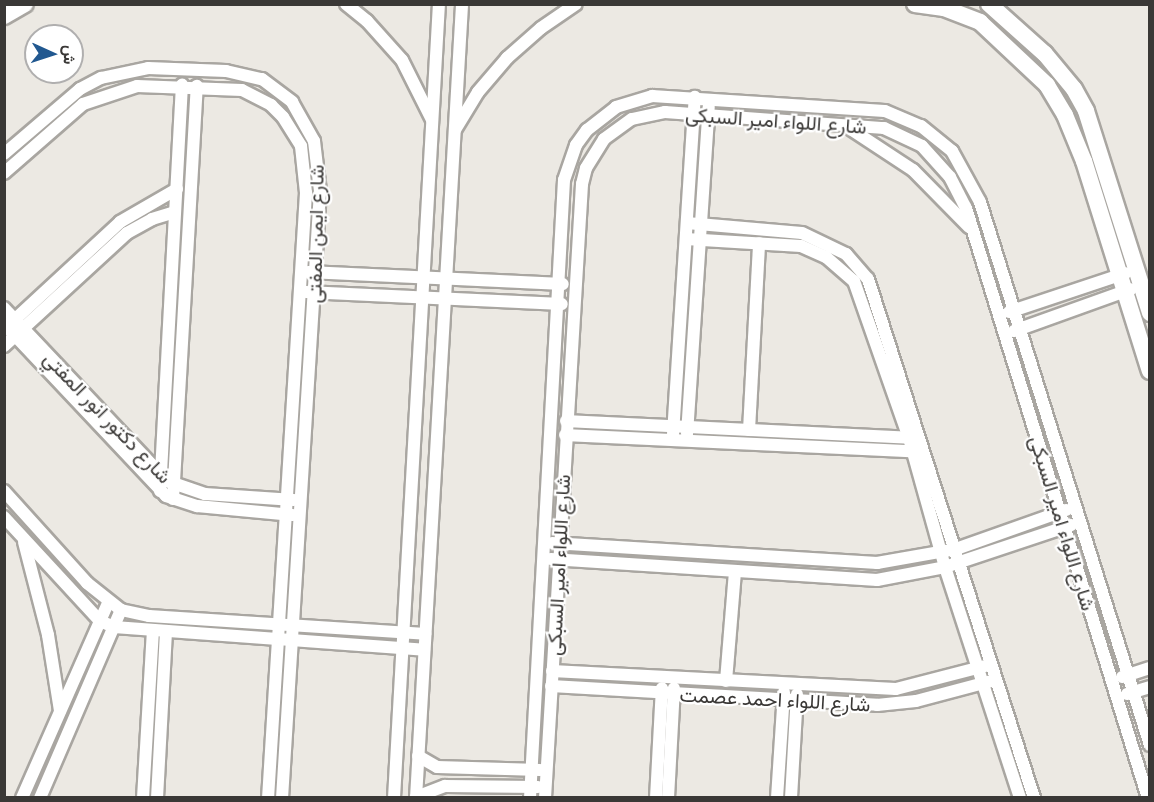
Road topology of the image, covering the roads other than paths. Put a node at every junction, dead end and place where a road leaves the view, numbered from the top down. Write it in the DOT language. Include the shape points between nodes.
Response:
graph roads {
  1 [pos="25,4"];
  2 [pos="346,4"];
  3 [pos="439,4"];
  4 [pos="462,4"];
  5 [pos="576,4"];
  6 [pos="915,4"];
  7 [pos="987,4"];
  8 [pos="946,6"];
  9 [pos="4,16"];
  10 [pos="980,22"];
  11 [pos="182,85"];
  12 [pos="197,86"];
  13 [pos="695,97"];
  14 [pos="709,97"];
  15 [pos="694,114"];
  16 [pos="708,115"];
  17 [pos="432,122"];
  18 [pos="842,124"];
  19 [pos="454,131"];
  20 [pos="4,154"];
  21 [pos="4,173"];
  22 [pos="177,189"];
  23 [pos="175,212"];
  24 [pos="561,213"];
  25 [pos="577,215"];
  26 [pos="687,223"];
  27 [pos="701,224"];
  28 [pos="972,230"];
  29 [pos="686,239"];
  30 [pos="700,240"];
  31 [pos="759,243"];
  32 [pos="1136,270"];
  33 [pos="300,271"];
  34 [pos="315,272"];
  35 [pos="1119,275"];
  36 [pos="423,278"];
  37 [pos="446,279"];
  38 [pos="557,284"];
  39 [pos="573,285"];
  40 [pos="1133,289"];
  41 [pos="299,292"];
  42 [pos="314,292"];
  43 [pos="422,296"];
  44 [pos="445,298"];
  45 [pos="556,304"];
  46 [pos="572,304"];
  47 [pos="4,308"];
  48 [pos="1014,310"];
  49 [pos="1149,314"];
  50 [pos="999,315"];
  51 [pos="12,327"];
  52 [pos="1020,329"];
  53 [pos="1005,334"];
  54 [pos="4,345"];
  55 [pos="1149,371"];
  56 [pos="566,421"];
  57 [pos="164,426"];
  58 [pos="177,426"];
  59 [pos="674,426"];
  60 [pos="687,427"];
  61 [pos="749,430"];
  62 [pos="565,435"];
  63 [pos="915,438"];
  64 [pos="673,440"];
  65 [pos="687,441"];
  66 [pos="919,451"];
  67 [pos="161,476"];
  68 [pos="173,485"];
  69 [pos="4,491"];
  70 [pos="160,491"];
  71 [pos="173,499"];
  72 [pos="286,500"];
  73 [pos="301,500"];
  74 [pos="1075,506"];
  75 [pos="1060,512"];
  76 [pos="285,515"];
  77 [pos="300,516"];
  78 [pos="4,517"];
  79 [pos="1080,522"];
  80 [pos="1065,527"];
  81 [pos="22,538"];
  82 [pos="543,543"];
  83 [pos="559,543"];
  84 [pos="956,549"];
  85 [pos="941,553"];
  86 [pos="542,559"];
  87 [pos="558,560"];
  88 [pos="960,563"];
  89 [pos="945,567"];
  90 [pos="735,572"];
  91 [pos="108,603"];
  92 [pos="121,610"];
  93 [pos="100,621"];
  94 [pos="278,622"];
  95 [pos="293,624"];
  96 [pos="114,627"];
  97 [pos="153,631"];
  98 [pos="166,631"];
  99 [pos="403,632"];
  100 [pos="425,634"];
  101 [pos="278,638"];
  102 [pos="292,639"];
  103 [pos="402,648"];
  104 [pos="424,650"];
  105 [pos="992,664"];
  106 [pos="978,668"];
  107 [pos="1149,668"];
  108 [pos="552,671"];
  109 [pos="1128,675"];
  110 [pos="669,678"];
  111 [pos="996,679"];
  112 [pos="1112,680"];
  113 [pos="726,681"];
  114 [pos="983,683"];
  115 [pos="784,685"];
  116 [pos="551,686"];
  117 [pos="797,686"];
  118 [pos="1149,687"];
  119 [pos="1133,692"];
  120 [pos="668,694"];
  121 [pos="1118,697"];
  122 [pos="783,700"];
  123 [pos="796,700"];
  124 [pos="60,711"];
  125 [pos="1149,745"];
  126 [pos="418,756"];
  127 [pos="531,770"];
  128 [pos="547,770"];
  129 [pos="530,792"];
  130 [pos="546,793"];
  131 [pos="22,798"];
  132 [pos="40,798"];
  133 [pos="143,798"];
  134 [pos="157,798"];
  135 [pos="268,798"];
  136 [pos="282,798"];
  137 [pos="394,798"];
  138 [pos="416,798"];
  139 [pos="656,798"];
  140 [pos="668,798"];
  141 [pos="777,798"];
  142 [pos="791,798"];
  143 [pos="1020,798"];
  144 [pos="1034,798"];
  145 [pos="1149,798"];
  1 -- 9 [label="street"];
  2 -- 17 [label="street" via="402,60"];
  3 -- 17 [label="street"];
  4 -- 19 [label="street"];
  5 -- 19 [label="street" via="507,58 478,92"];
  6 -- 8 [label="street"];
  7 -- 10 [label="street"];
  7 -- 32 [label="street" via="1038,47 1074,89 1086,111"];
  8 -- 10 [label="street"];
  10 -- 35 [label="street" via="1047,85 1065,115"];
  11 -- 12 [label="street, شارع ايمن المفتى"];
  11 -- 21 [label="street, شارع ايمن المفتى" via="137,86 100,96 68,115"];
  11 -- 22 [label="street"];
  12 -- 33 [label="street, شارع ايمن المفتى" via="224,87 256,96 277,111 293,130 305,169"];
  12 -- 58 [label="street"];
  13 -- 14 [label="street, شارع اللواء امير السبكى"];
  13 -- 15 [label="street"];
  13 -- 24 [label="street, شارع اللواء امير السبكى" via="634,100 601,117 576,145 569,162"];
  14 -- 16 [label="street"];
  14 -- 48 [label="street, شارع اللواء امير السبكى" via="866,107 921,126 952,151 973,184"];
  15 -- 16 [label="street, شارع اللواء امير السبكى"];
  15 -- 25 [label="street, شارع اللواء امير السبكى" via="648,114 610,133 586,168"];
  15 -- 26 [label="street"];
  16 -- 18 [label="street, شارع اللواء امير السبكى"];
  16 -- 27 [label="street"];
  17 -- 36 [label="street"];
  18 -- 28 [label="street" via="913,170"];
  18 -- 28 [label="street, شارع اللواء امير السبكى" via="884,128 922,146 950,177"];
  19 -- 37 [label="street"];
  20 -- 34 [label="street, شارع ايمن المفتى" via="80,89 124,71 226,71 262,79 292,102 314,141 320,190"];
  22 -- 23 [label="street"];
  22 -- 51 [label="street" via="120,222"];
  23 -- 51 [label="street" via="128,233"];
  23 -- 57 [label="street"];
  24 -- 25 [label="street"];
  24 -- 38 [label="street, شارع اللواء امير السبكى"];
  25 -- 39 [label="street, شارع اللواء امير السبكى"];
  26 -- 27 [label="street"];
  26 -- 29 [label="street"];
  27 -- 30 [label="street"];
  27 -- 63 [label="street" via="802,233 832,245 858,266 876,294"];
  28 -- 50 [label="street, شارع اللواء امير السبكى"];
  29 -- 30 [label="street"];
  29 -- 59 [label="street"];
  30 -- 31 [label="street"];
  30 -- 60 [label="street"];
  31 -- 61 [label="street"];
  31 -- 63 [label="street" via="814,251 842,267 854,281"];
  32 -- 35 [label="street"];
  32 -- 40 [label="street"];
  33 -- 34 [label="street"];
  33 -- 41 [label="street, شارع ايمن المفتى"];
  34 -- 36 [label="street"];
  34 -- 42 [label="street, شارع ايمن المفتى"];
  35 -- 40 [label="street"];
  35 -- 48 [label="street"];
  36 -- 37 [label="street"];
  36 -- 43 [label="street"];
  37 -- 38 [label="street"];
  37 -- 44 [label="street"];
  38 -- 39 [label="street"];
  38 -- 45 [label="street, شارع اللواء امير السبكى"];
  39 -- 46 [label="street, شارع اللواء امير السبكى"];
  40 -- 49 [label="street"];
  40 -- 52 [label="street"];
  40 -- 55 [label="street"];
  41 -- 42 [label="street"];
  41 -- 72 [label="street, شارع ايمن المفتى"];
  42 -- 43 [label="street"];
  42 -- 73 [label="street, شارع ايمن المفتى"];
  43 -- 44 [label="street"];
  43 -- 99 [label="street"];
  44 -- 45 [label="street"];
  44 -- 100 [label="street"];
  45 -- 46 [label="street"];
  45 -- 82 [label="street, شارع اللواء امير السبكى"];
  46 -- 56 [label="street, شارع اللواء امير السبكى"];
  47 -- 51 [label="street, شارع دكتور انور المفتي"];
  48 -- 50 [label="street"];
  48 -- 52 [label="street, شارع اللواء امير السبكى"];
  50 -- 53 [label="street, شارع اللواء امير السبكى"];
  51 -- 54 [label="street"];
  51 -- 67 [label="street, شارع دكتور انور المفتي"];
  51 -- 70 [label="street, شارع دكتور انور المفتي"];
  52 -- 53 [label="street"];
  52 -- 74 [label="street, شارع اللواء امير السبكى"];
  53 -- 75 [label="street, شارع اللواء امير السبكى"];
  56 -- 59 [label="street"];
  56 -- 62 [label="street, شارع اللواء امير السبكى"];
  57 -- 58 [label="street"];
  57 -- 67 [label="street"];
  58 -- 68 [label="street"];
  59 -- 60 [label="street"];
  59 -- 64 [label="street"];
  60 -- 61 [label="street"];
  60 -- 65 [label="street"];
  61 -- 63 [label="street"];
  62 -- 64 [label="street"];
  62 -- 83 [label="street, شارع اللواء امير السبكى"];
  63 -- 66 [label="street"];
  64 -- 65 [label="street"];
  65 -- 66 [label="street"];
  66 -- 84 [label="street"];
  66 -- 85 [label="street"];
  67 -- 68 [label="street, شارع دكتور انور المفتي"];
  67 -- 70 [label="street"];
  68 -- 71 [label="street"];
  68 -- 72 [label="street, شارع دكتور انور المفتي" via="205,494"];
  69 -- 91 [label="street"];
  70 -- 71 [label="street, شارع دكتور انور المفتي"];
  71 -- 76 [label="street, شارع دكتور انور المفتي" via="197,506"];
  72 -- 73 [label="street, شارع دكتور انور المفتي"];
  72 -- 76 [label="street, شارع ايمن المفتى"];
  73 -- 77 [label="street, شارع ايمن المفتى"];
  74 -- 75 [label="street"];
  74 -- 79 [label="street, شارع اللواء امير السبكى"];
  75 -- 80 [label="street, شارع اللواء امير السبكى"];
  75 -- 84 [label="street"];
  76 -- 77 [label="street, شارع دكتور انور المفتي"];
  76 -- 94 [label="street, شارع ايمن المفتى"];
  77 -- 95 [label="street, شارع ايمن المفتى"];
  78 -- 81 [label="street"];
  79 -- 80 [label="street"];
  79 -- 109 [label="street, شارع اللواء امير السبكى"];
  80 -- 88 [label="street"];
  80 -- 112 [label="street, شارع اللواء امير السبكى"];
  81 -- 93 [label="street"];
  81 -- 124 [label="street" via="48,634"];
  82 -- 83 [label="street"];
  82 -- 86 [label="street, شارع اللواء امير السبكى"];
  83 -- 85 [label="street" via="844,562 898,561"];
  83 -- 87 [label="street, شارع اللواء امير السبكى"];
  84 -- 85 [label="street"];
  84 -- 88 [label="street"];
  85 -- 89 [label="street"];
  86 -- 87 [label="street"];
  86 -- 127 [label="street, شارع اللواء امير السبكى"];
  87 -- 90 [label="street"];
  87 -- 108 [label="street, شارع اللواء امير السبكى"];
  88 -- 89 [label="street"];
  88 -- 105 [label="street"];
  89 -- 90 [label="street" via="877,580"];
  89 -- 106 [label="street"];
  90 -- 113 [label="street"];
  91 -- 92 [label="street"];
  91 -- 93 [label="street"];
  92 -- 94 [label="street" via="149,616"];
  92 -- 96 [label="street"];
  93 -- 96 [label="street"];
  93 -- 124 [label="street"];
  94 -- 95 [label="street"];
  94 -- 101 [label="street, شارع ايمن المفتى"];
  95 -- 99 [label="street"];
  95 -- 102 [label="street, شارع ايمن المفتى"];
  96 -- 97 [label="street"];
  96 -- 132 [label="street"];
  97 -- 98 [label="street"];
  97 -- 133 [label="street"];
  98 -- 101 [label="street"];
  98 -- 134 [label="street"];
  99 -- 100 [label="street"];
  99 -- 103 [label="street"];
  100 -- 104 [label="street"];
  101 -- 102 [label="street"];
  101 -- 135 [label="street, شارع ايمن المفتى"];
  102 -- 103 [label="street"];
  102 -- 136 [label="street, شارع ايمن المفتى"];
  103 -- 104 [label="street"];
  103 -- 137 [label="street"];
  104 -- 126 [label="street"];
  105 -- 106 [label="street, شارع اللواء احمد عصمت"];
  105 -- 111 [label="street"];
  106 -- 114 [label="street"];
  106 -- 117 [label="street, شارع اللواء احمد عصمت" via="896,689"];
  107 -- 109 [label="street"];
  108 -- 110 [label="street, شارع اللواء احمد عصمت"];
  108 -- 116 [label="street, شارع اللواء امير السبكى"];
  109 -- 112 [label="street"];
  109 -- 119 [label="street, شارع اللواء امير السبكى"];
  110 -- 113 [label="street, شارع اللواء احمد عصمت"];
  110 -- 120 [label="street"];
  111 -- 114 [label="street, شارع اللواء احمد عصمت"];
  111 -- 144 [label="street"];
  112 -- 121 [label="street, شارع اللواء امير السبكى"];
  113 -- 115 [label="street, شارع اللواء احمد عصمت"];
  114 -- 123 [label="street, شارع اللواء احمد عصمت" via="897,704"];
  114 -- 143 [label="street"];
  115 -- 117 [label="street, شارع اللواء احمد عصمت"];
  115 -- 122 [label="street"];
  116 -- 120 [label="street, شارع اللواء احمد عصمت"];
  116 -- 128 [label="street, شارع اللواء امير السبكى"];
  117 -- 123 [label="street"];
  118 -- 119 [label="street"];
  119 -- 121 [label="street"];
  119 -- 125 [label="street, شارع اللواء امير السبكى"];
  120 -- 122 [label="street, شارع اللواء احمد عصمت"];
  120 -- 139 [label="street"];
  120 -- 140 [label="street"];
  121 -- 145 [label="street, شارع اللواء امير السبكى"];
  122 -- 123 [label="street, شارع اللواء احمد عصمت"];
  122 -- 141 [label="street"];
  123 -- 142 [label="street"];
  124 -- 131 [label="street"];
  126 -- 127 [label="street" via="437,767"];
  126 -- 138 [label="street"];
  127 -- 128 [label="street"];
  127 -- 129 [label="street, شارع اللواء امير السبكى"];
  128 -- 130 [label="street, شارع اللواء امير السبكى"];
  129 -- 130 [label="street"];
  129 -- 138 [label="street" via="445,786"];
}
